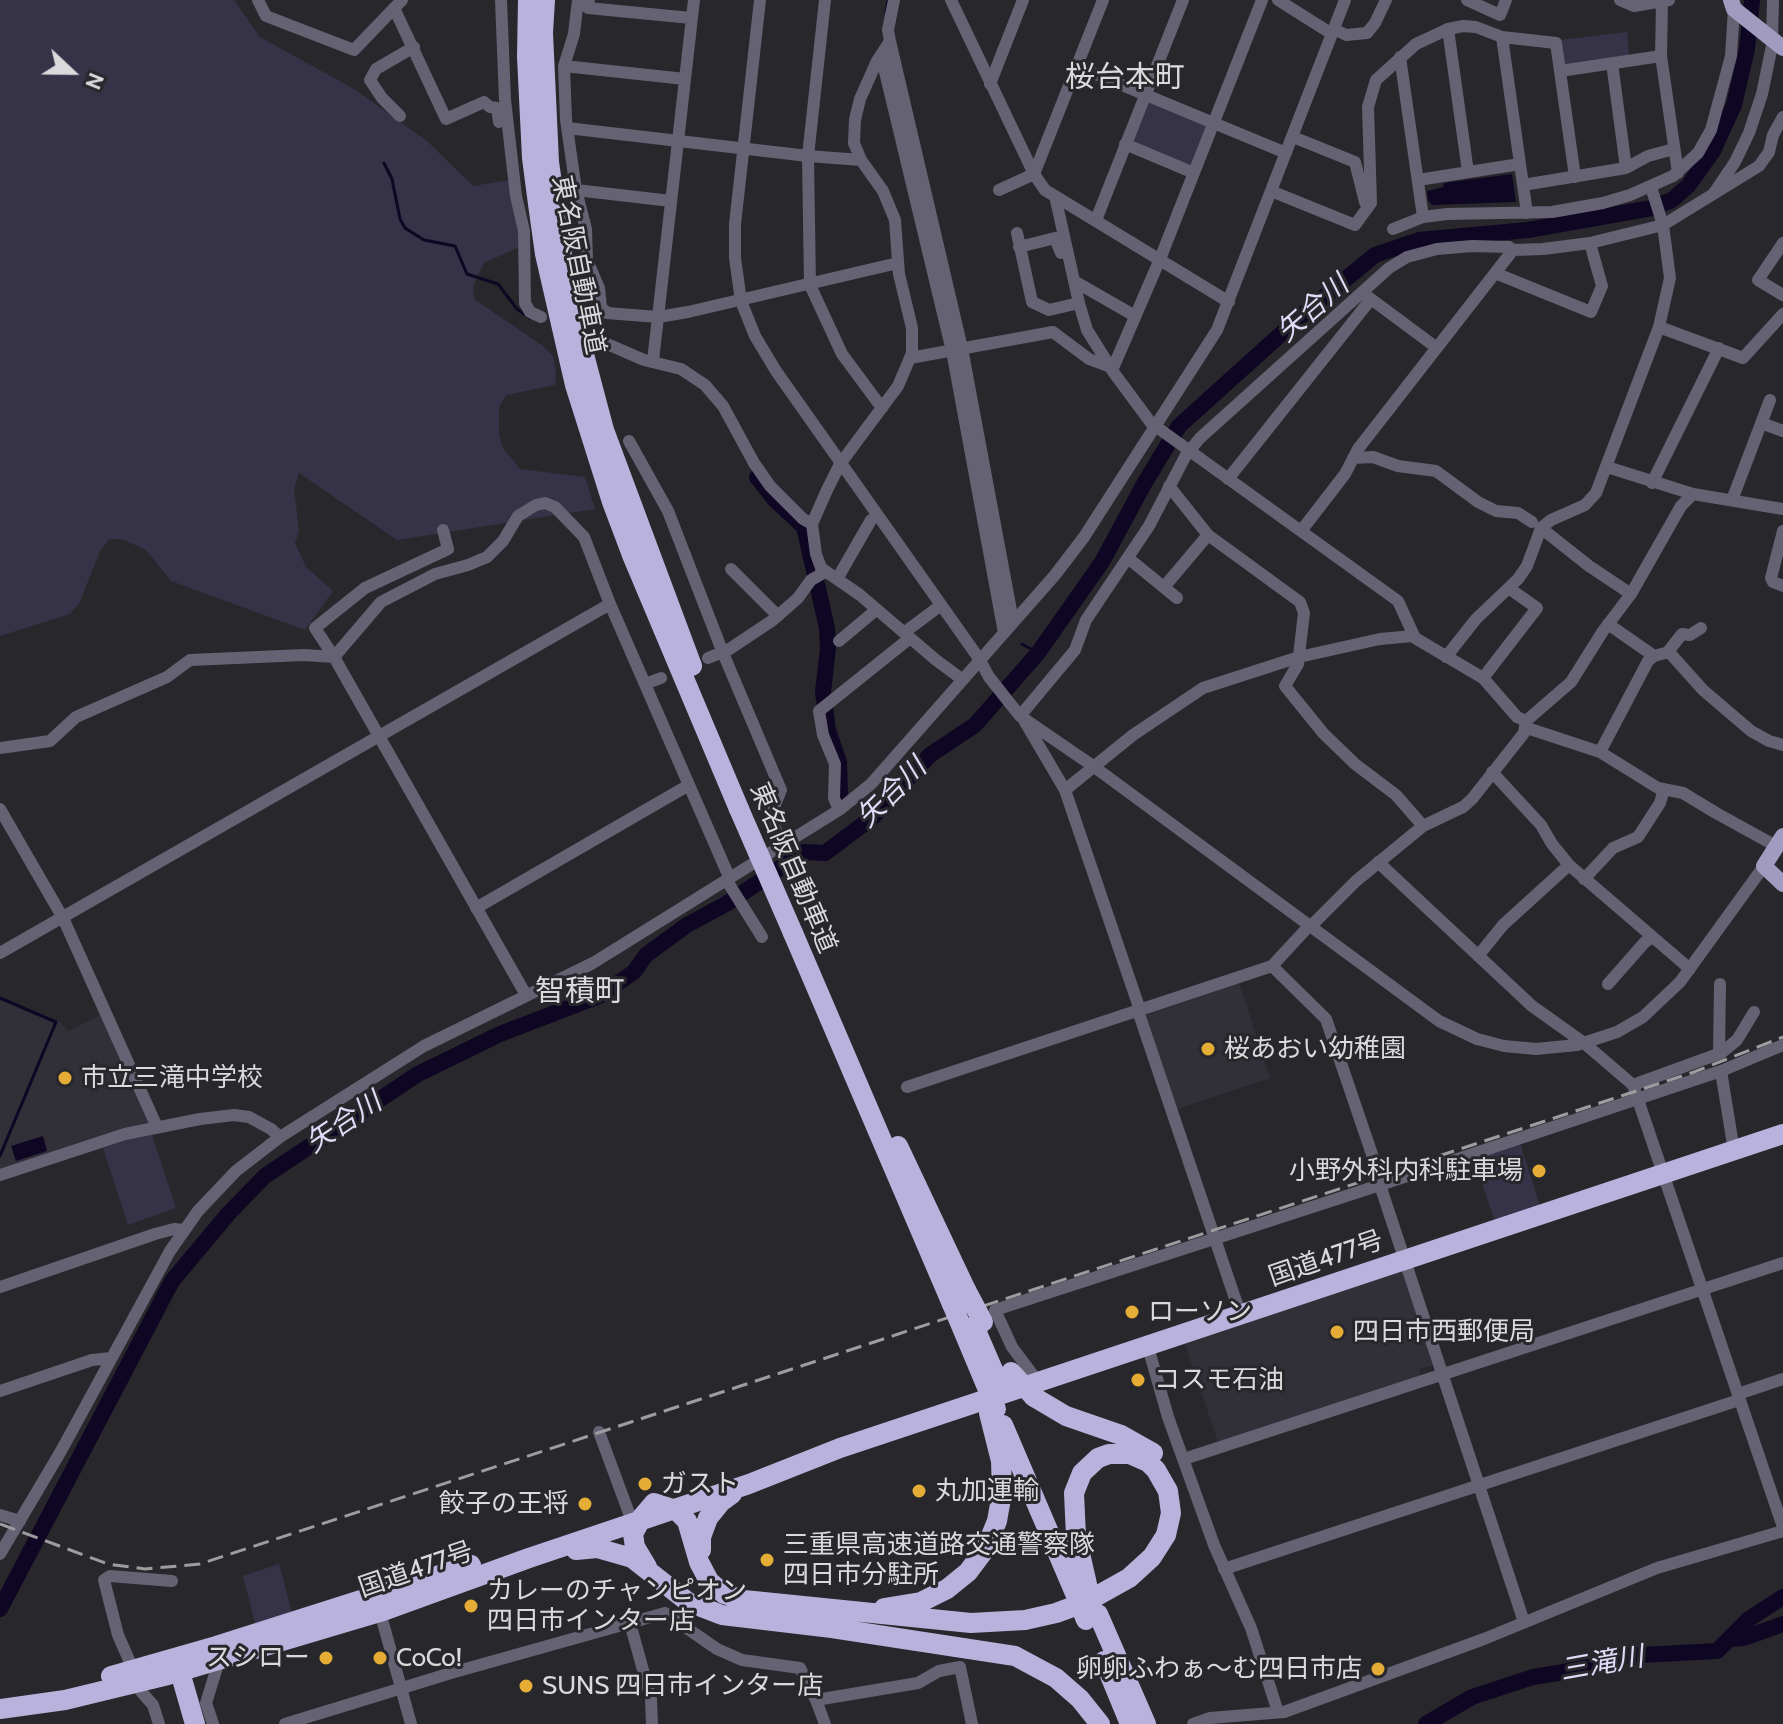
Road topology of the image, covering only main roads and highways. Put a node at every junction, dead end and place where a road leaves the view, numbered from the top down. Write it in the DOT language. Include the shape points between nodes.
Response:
graph roads {
  1 [pos="528,0"];
  2 [pos="545,0"];
  3 [pos="1732,5"];
  4 [pos="1774,42"];
  5 [pos="745,806"];
  6 [pos="1780,841"];
  7 [pos="1783,884"];
  8 [pos="798,930"];
  9 [pos="1783,1134"];
  10 [pos="959,1295"];
  11 [pos="973,1326"];
  12 [pos="1004,1376"];
  13 [pos="1036,1390"];
  14 [pos="998,1409"];
  15 [pos="840,1448"];
  16 [pos="749,1484"];
  17 [pos="654,1503"];
  18 [pos="676,1510"];
  19 [pos="633,1519"];
  20 [pos="529,1558"];
  21 [pos="647,1567"];
  22 [pos="709,1581"];
  23 [pos="1083,1596"];
  24 [pos="1092,1617"];
  25 [pos="834,1618"];
  26 [pos="173,1669"];
  27 [pos="0,1707"];
  28 [pos="180,1724"];
  29 [pos="195,1724"];
  30 [pos="1100,1724"];
  31 [pos="1130,1724"];
  32 [pos="1146,1724"];
  1 -- 5 [label="highway, 東名阪自動車道" via="536,189 575,385 632,555"];
  2 -- 5 [label="highway, 東名阪自動車道" via="549,162 564,270 589,378"];
  3 -- 4 [label="main road"];
  5 -- 8 [label="highway, 東名阪自動車道, bridge"];
  6 -- 7 [label="main road" via="1764,866"];
  8 -- 10 [label="highway, 東名阪自動車道"];
  8 -- 10 [label="highway, 東名阪自動車道"];
  9 -- 13 [label="highway, 国道477号" via="1148,1347"];
  10 -- 11 [label="highway, 東名阪自動車道, bridge"];
  11 -- 12 [label="highway, 東名阪自動車道"];
  11 -- 14 [label="highway, 東名阪自動車道, bridge"];
  12 -- 13 [label="highway, bridge"];
  12 -- 14 [label="highway, 東名阪自動車道"];
  13 -- 15 [label="highway, 国道477号"];
  13 -- 25 [label="highway" via="1066,1416 1135,1442 1167,1467 1182,1514 1176,1539 1161,1562 1114,1599 1035,1629 995,1634"];
  14 -- 23 [label="highway, 東名阪自動車道"];
  14 -- 25 [label="highway" via="1002,1493 993,1535 978,1561 947,1589 921,1602"];
  15 -- 16 [label="highway, 国道477号"];
  15 -- 17 [label="highway, 国道477号"];
  16 -- 18 [label="highway, 国道477号"];
  16 -- 22 [label="highway" via="721,1502 704,1527 700,1549"];
  17 -- 18 [label="highway"];
  17 -- 19 [label="highway"];
  18 -- 19 [label="highway, 国道477号"];
  18 -- 22 [label="highway" via="692,1530"];
  19 -- 20 [label="highway, 国道477号"];
  19 -- 21 [label="highway" via="634,1540"];
  19 -- 26 [label="highway, 国道477号" via="373,1598"];
  20 -- 21 [label="highway" via="597,1548"];
  20 -- 26 [label="highway, 国道477号" via="380,1612 219,1661"];
  21 -- 25 [label="highway" via="705,1610 741,1619"];
  22 -- 25 [label="highway" via="724,1594 744,1600"];
  23 -- 24 [label="highway, 東名阪自動車道, bridge"];
  23 -- 25 [label="highway" via="1074,1493 1082,1473 1098,1458 1130,1454 1148,1462 1163,1480 1171,1502 1170,1524 1142,1568 1103,1594 1025,1620"];
  24 -- 31 [label="highway, 東名阪自動車道"];
  24 -- 32 [label="highway, 東名阪自動車道"];
  25 -- 30 [label="highway" via="1015,1656 1056,1678"];
  26 -- 27 [label="highway, 国道477号"];
  26 -- 28 [label="highway"];
  26 -- 29 [label="highway"];
}
